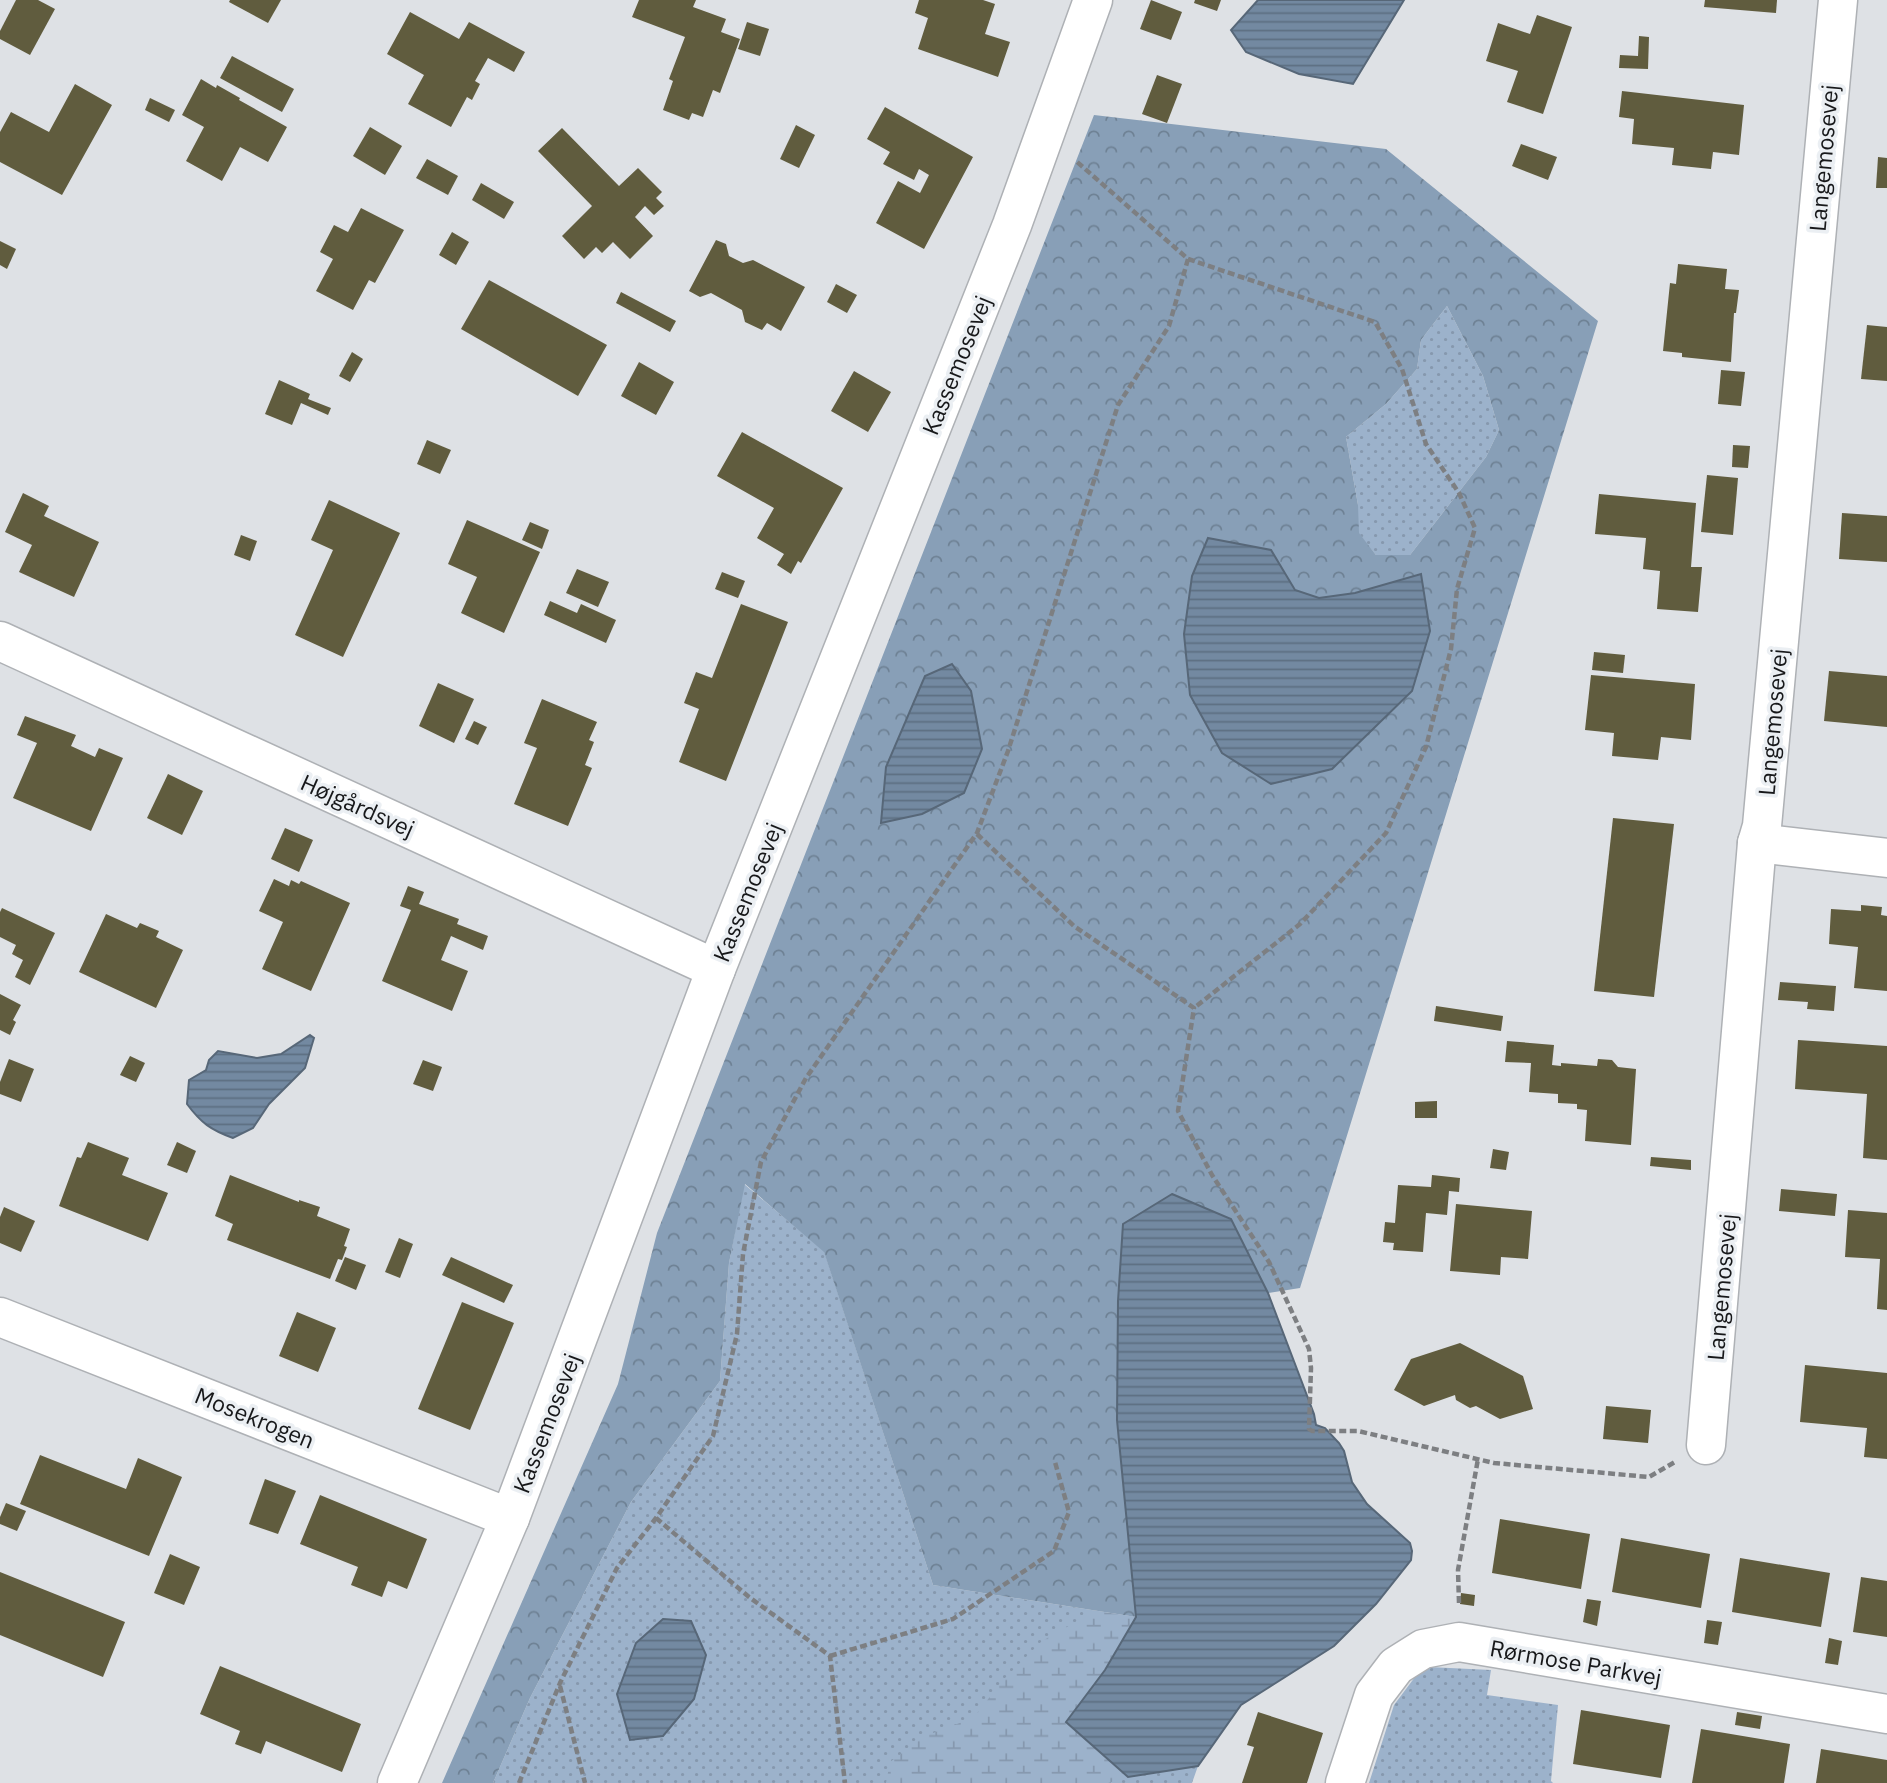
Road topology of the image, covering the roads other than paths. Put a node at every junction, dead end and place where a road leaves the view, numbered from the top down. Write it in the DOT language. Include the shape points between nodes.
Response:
graph roads {
  1 [pos="1093,0"];
  2 [pos="1838,0"];
  3 [pos="0,641"];
  4 [pos="1757,843"];
  5 [pos="1887,858"];
  6 [pos="716,968"];
  7 [pos="0,1317"];
  8 [pos="1706,1444"];
  9 [pos="510,1518"];
  10 [pos="1887,1714"];
  11 [pos="397,1783"];
  12 [pos="1345,1783"];
  1 -- 6 [label="street, Kassemosevej" via="1012,225"];
  2 -- 4 [label="street, Langemosevej"];
  3 -- 6 [label="street, Højgårdsvej"];
  4 -- 5 [label="street"];
  4 -- 8 [label="street, Langemosevej"];
  6 -- 9 [label="street, Kassemosevej"];
  7 -- 9 [label="street, Mosekrogen"];
  9 -- 11 [label="street, Kassemosevej"];
  10 -- 12 [label="street, Rørmose Parkvej" via="1459,1642 1423,1650 1396,1666 1374,1695"];
}
